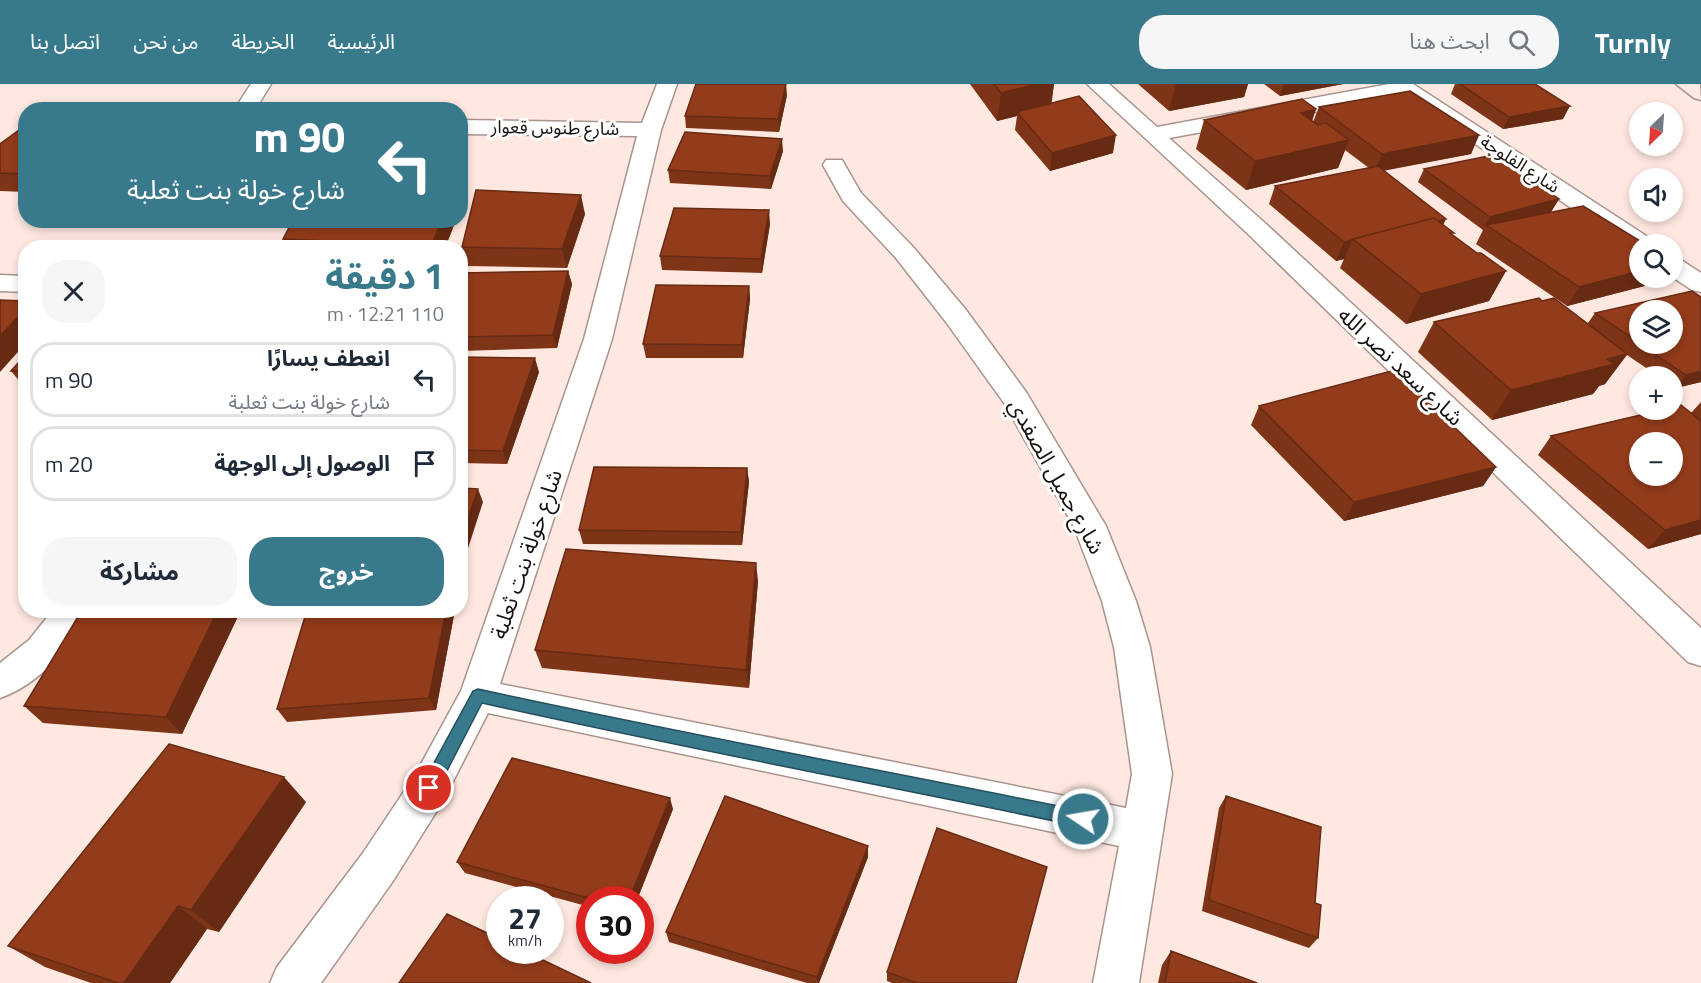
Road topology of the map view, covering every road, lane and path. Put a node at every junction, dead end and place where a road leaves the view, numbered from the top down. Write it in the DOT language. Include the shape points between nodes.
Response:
graph roads {
  1 [pos="261,84"];
  2 [pos="667,84"];
  3 [pos="1097,84"];
  4 [pos="1686,84"];
  5 [pos="1403,86"];
  6 [pos="1701,94"];
  7 [pos="249,102"];
  8 [pos="468,127"];
  9 [pos="650,130"];
  10 [pos="1153,134"];
  11 [pos="834,165"];
  12 [pos="1629,235"];
  13 [pos="1683,272"];
  14 [pos="0,283"];
  15 [pos="18,284"];
  16 [pos="1701,284"];
  17 [pos="68,618"];
  18 [pos="1701,651"];
  19 [pos="0,681"];
  20 [pos="478,695"];
  21 [pos="1142,831"];
  22 [pos="293,983"];
  23 [pos="1116,983"];
  1 -- 7 [label="street"];
  2 -- 9 [label="street, شارع خولة بنت ثعلبة"];
  3 -- 10 [label="street, شارع سعد نصر الله"];
  4 -- 6 [label="main road"];
  5 -- 10 [label="street"];
  5 -- 12 [label="street, شارع الفلوجة"];
  8 -- 9 [label="street, شارع طنوس قعوار"];
  9 -- 20 [label="street, شارع خولة بنت ثعلبة" via="598,339"];
  10 -- 18 [label="street, شارع سعد نصر الله"];
  11 -- 21 [label="street, شارع جميل الصفدي" via="852,196 956,316 1016,399 1090,526 1119,601 1141,697 1152,774"];
  13 -- 16 [label="street"];
  14 -- 15 [label="street"];
  17 -- 19 [label="street" via="50,645"];
  20 -- 21 [label="street" via="633,730 820,764"];
  20 -- 22 [label="street, شارع خولة بنت ثعلبة" via="429,788 378,867"];
  21 -- 23 [label="street, شارع جميل الصفدي"];
}
